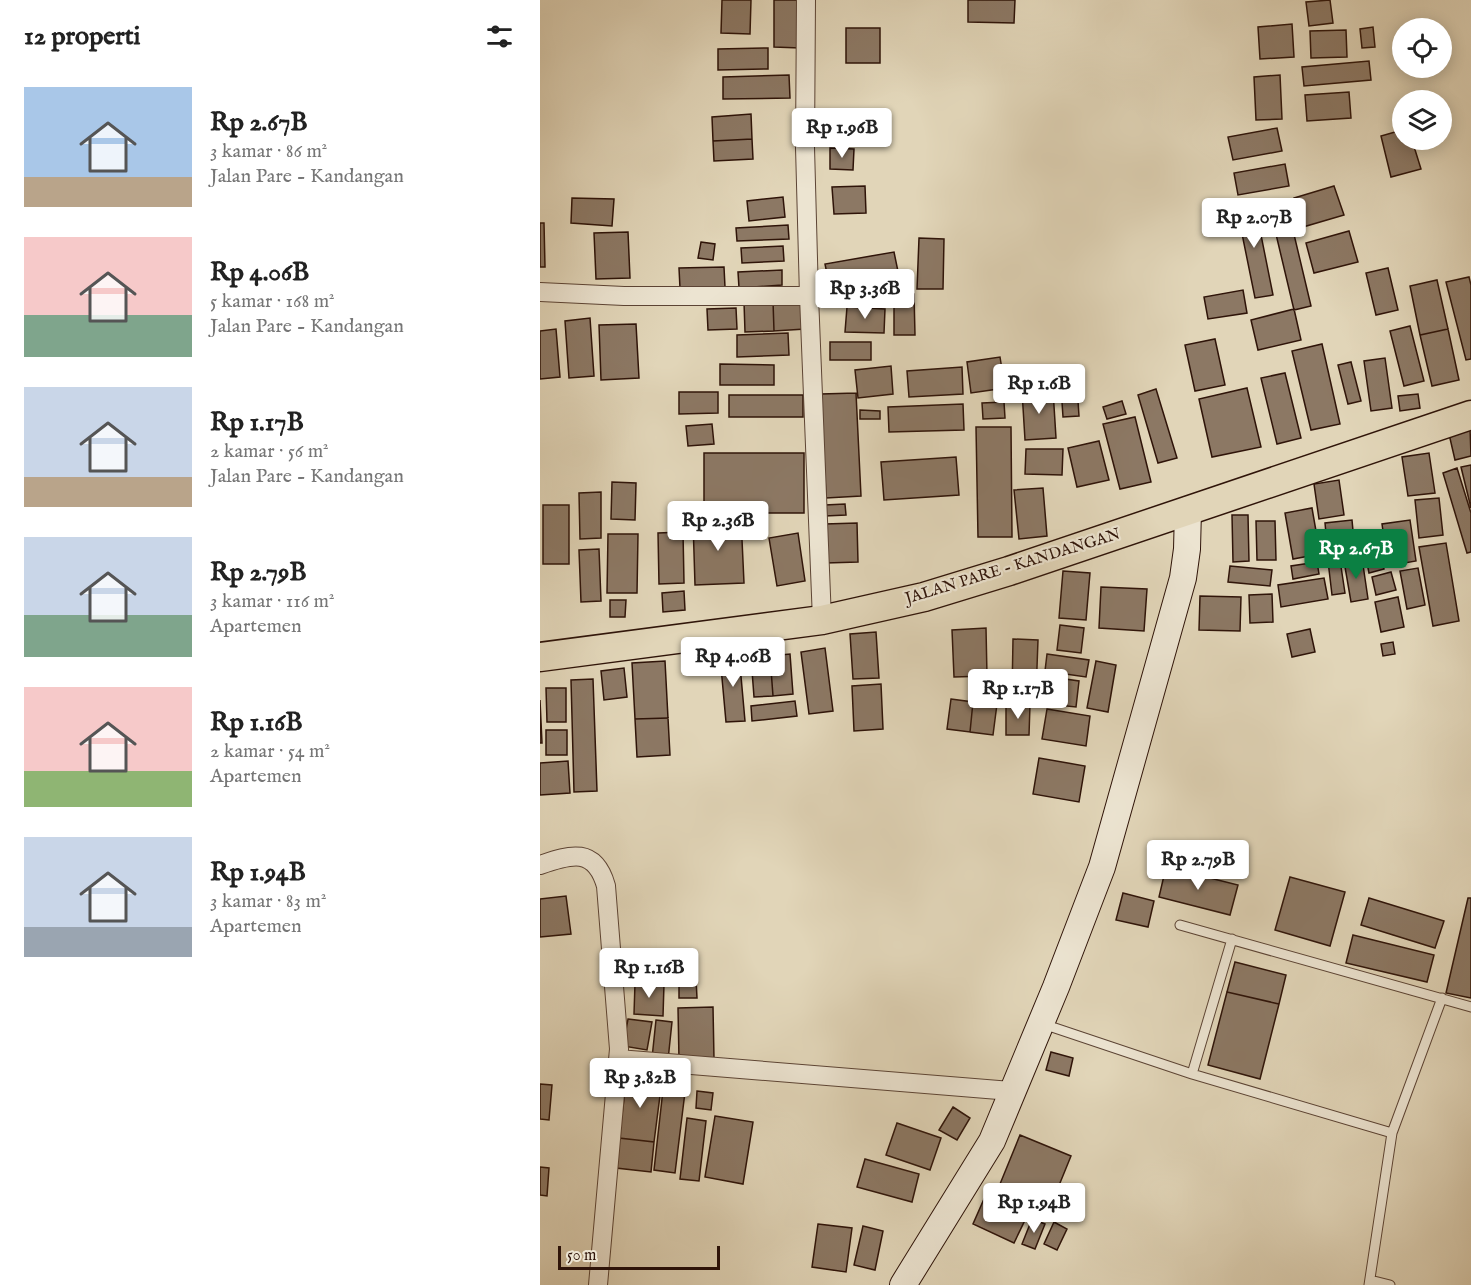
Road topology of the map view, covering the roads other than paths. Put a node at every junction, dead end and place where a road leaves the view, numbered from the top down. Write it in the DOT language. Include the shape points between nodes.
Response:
graph roads {
  1 [pos="806,0"];
  2 [pos="540,292"];
  3 [pos="809,296"];
  4 [pos="1471,415"];
  5 [pos="1188,510"];
  6 [pos="822,620"];
  7 [pos="540,657"];
  8 [pos="540,865"];
  9 [pos="1180,925"];
  10 [pos="1232,939"];
  11 [pos="1442,998"];
  12 [pos="1471,1008"];
  13 [pos="1040,1023"];
  14 [pos="618,1059"];
  15 [pos="1192,1074"];
  16 [pos="1011,1091"];
  17 [pos="1392,1133"];
  18 [pos="1370,1283"];
  19 [pos="598,1285"];
  20 [pos="903,1285"];
  21 [pos="1390,1285"];
  1 -- 3 [label="street"];
  2 -- 3 [label="street"];
  3 -- 6 [label="street"];
  4 -- 5 [label="main road, JALAN PARE - KANDANGAN"];
  5 -- 6 [label="main road, JALAN PARE - KANDANGAN" via="988,578"];
  5 -- 13 [label="street" via="1183,578 1102,867"];
  6 -- 7 [label="main road, JALAN PARE - KANDANGAN"];
  8 -- 14 [label="street" via="572,856 594,862 602,874 610,930"];
  9 -- 10 [label="lane"];
  10 -- 11 [label="lane"];
  10 -- 15 [label="lane"];
  11 -- 12 [label="lane"];
  11 -- 17 [label="lane"];
  13 -- 15 [label="lane"];
  13 -- 16 [label="street"];
  14 -- 16 [label="street"];
  14 -- 19 [label="street"];
  15 -- 17 [label="lane"];
  16 -- 20 [label="street" via="992,1141"];
  17 -- 18 [label="lane"];
  18 -- 21 [label="lane"];
}
